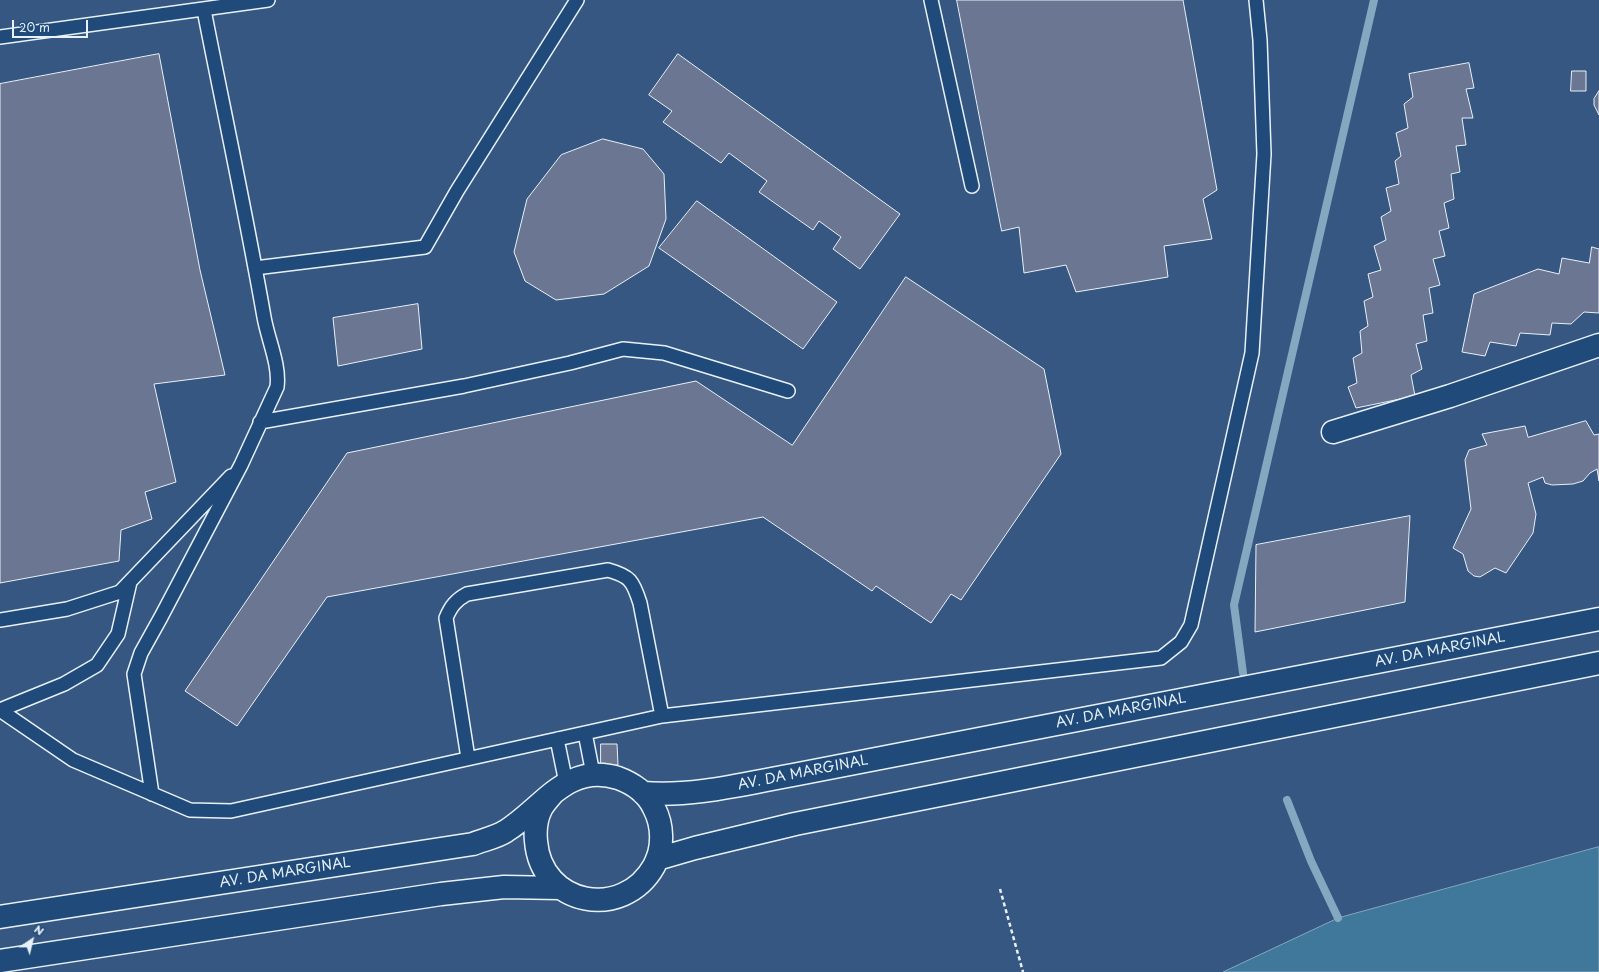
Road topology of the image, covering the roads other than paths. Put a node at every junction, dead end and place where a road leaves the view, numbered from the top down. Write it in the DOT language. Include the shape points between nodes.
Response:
graph roads {
  1 [pos="268,0"];
  2 [pos="577,0"];
  3 [pos="931,0"];
  4 [pos="1256,0"];
  5 [pos="204,10"];
  6 [pos="0,37"];
  7 [pos="972,186"];
  8 [pos="255,268"];
  9 [pos="1599,345"];
  10 [pos="788,391"];
  11 [pos="260,422"];
  12 [pos="1333,432"];
  13 [pos="241,465"];
  14 [pos="130,581"];
  15 [pos="1599,619"];
  16 [pos="0,620"];
  17 [pos="1599,663"];
  18 [pos="0,710"];
  19 [pos="662,716"];
  20 [pos="585,733"];
  21 [pos="557,739"];
  22 [pos="468,758"];
  23 [pos="593,774"];
  24 [pos="560,787"];
  25 [pos="643,793"];
  26 [pos="152,794"];
  27 [pos="657,859"];
  28 [pos="560,888"];
  29 [pos="0,917"];
  30 [pos="0,961"];
  1 -- 5 [label="lane"];
  2 -- 8 [label="lane" via="457,191 425,247"];
  3 -- 7 [label="lane"];
  4 -- 19 [label="lane" via="1264,154 1252,353 1192,625 1181,642 1161,658"];
  5 -- 6 [label="lane"];
  5 -- 8 [label="lane"];
  8 -- 11 [label="lane" via="266,331 279,377 277,388"];
  9 -- 12 [label="main road" via="1450,396"];
  10 -- 11 [label="lane" via="664,352 623,349 464,386"];
  11 -- 13 [label="lane"];
  13 -- 14 [label="lane"];
  13 -- 26 [label="lane" via="162,617 140,653 134,674"];
  14 -- 16 [label="lane" via="120,592 67,609"];
  14 -- 18 [label="lane" via="118,634 97,665 64,684"];
  15 -- 25 [label="main road, AV. DA MARGINAL" via="700,792 669,795"];
  17 -- 27 [label="main road" via="796,824"];
  18 -- 26 [label="lane" via="73,760"];
  19 -- 20 [label="lane"];
  19 -- 22 [label="lane" via="640,603 635,586 624,575 608,570 467,594 451,607 446,618"];
  20 -- 21 [label="lane"];
  20 -- 23 [label="lane"];
  21 -- 22 [label="lane"];
  21 -- 24 [label="lane"];
  22 -- 26 [label="lane" via="230,811 190,810"];
  23 -- 24 [label="main road, AV. DA MARGINAL"];
  23 -- 25 [label="main road, AV. DA MARGINAL" via="608,775 627,781"];
  24 -- 28 [label="main road, AV. DA MARGINAL" via="541,809 535,830 537,852 545,872"];
  24 -- 29 [label="main road, AV. DA MARGINAL" via="506,831 472,844"];
  25 -- 27 [label="main road, AV. DA MARGINAL" via="654,807 660,824 661,842"];
  27 -- 28 [label="main road, AV. DA MARGINAL" via="648,876 634,890 616,898 596,900 578,897"];
  28 -- 30 [label="main road, AV. DA MARGINAL" via="504,887 441,894"];
}
